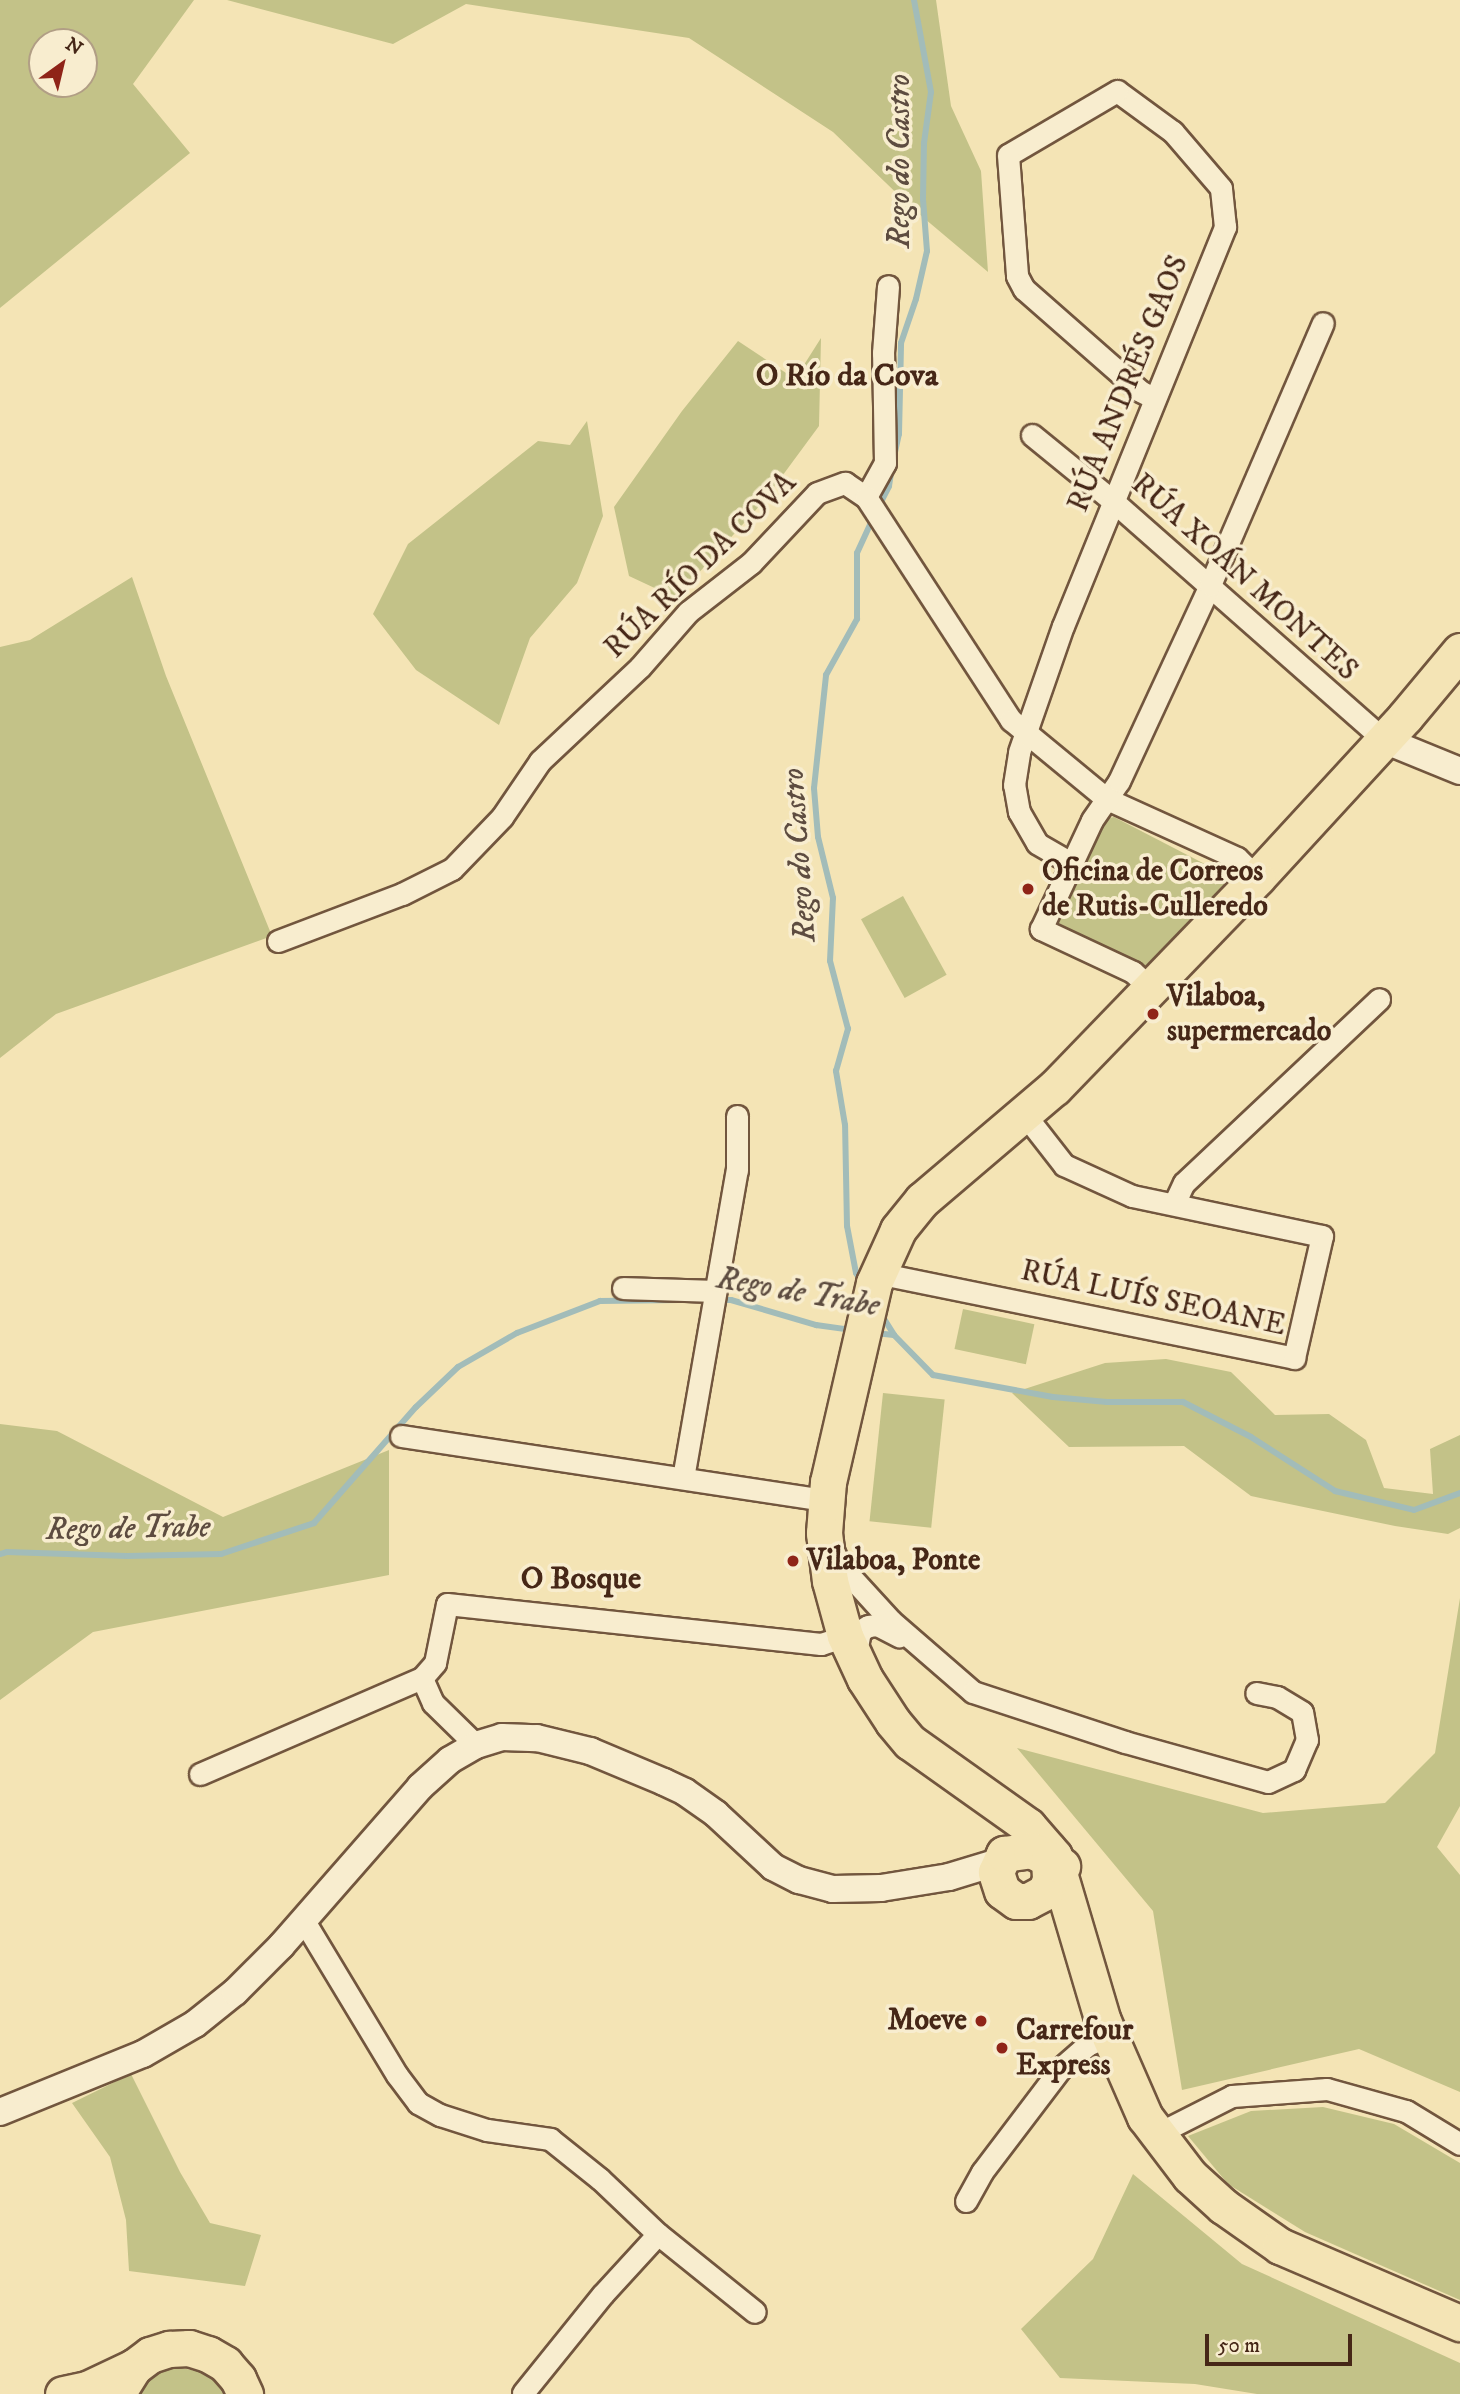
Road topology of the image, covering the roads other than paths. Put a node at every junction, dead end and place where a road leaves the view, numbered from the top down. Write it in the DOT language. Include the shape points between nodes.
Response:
graph roads {
  1 [pos="888,286"];
  2 [pos="1323,323"];
  3 [pos="1154,398"];
  4 [pos="1032,435"];
  5 [pos="866,497"];
  6 [pos="1113,500"];
  7 [pos="1210,584"];
  8 [pos="1460,651"];
  9 [pos="1025,733"];
  10 [pos="1384,740"];
  11 [pos="1460,771"];
  12 [pos="1107,799"];
  13 [pos="1071,863"];
  14 [pos="1257,878"];
  15 [pos="278,941"];
  16 [pos="1149,987"];
  17 [pos="1379,999"];
  18 [pos="1025,1115"];
  19 [pos="737,1116"];
  20 [pos="1174,1203"];
  21 [pos="876,1278"];
  22 [pos="623,1288"];
  23 [pos="714,1292"];
  24 [pos="401,1436"];
  25 [pos="683,1478"];
  26 [pos="825,1517"];
  27 [pos="850,1647"];
  28 [pos="925,1651"];
  29 [pos="422,1678"];
  30 [pos="1256,1693"];
  31 [pos="910,1742"];
  32 [pos="476,1745"];
  33 [pos="978,1773"];
  34 [pos="200,1774"];
  35 [pos="1051,1857"];
  36 [pos="1000,1866"];
  37 [pos="1028,1901"];
  38 [pos="304,1921"];
  39 [pos="1112,1983"];
  40 [pos="1101,2039"];
  41 [pos="0,2112"];
  42 [pos="1151,2126"];
  43 [pos="1460,2144"];
  44 [pos="966,2201"];
  45 [pos="658,2234"];
  46 [pos="755,2312"];
  47 [pos="1460,2323"];
  48 [pos="125,2380"];
  49 [pos="249,2389"];
  50 [pos="523,2393"];
  51 [pos="63,2394"];
  1 -- 5 [label="street" via="883,353 885,463"];
  2 -- 7 [label="street"];
  3 -- 3 [label="street, RÚA ANDRÉS GAOS" via="1225,227 1220,188 1173,132 1117,91 1008,155 1017,276 1024,289 1140,391"];
  3 -- 6 [label="street, RÚA ANDRÉS GAOS"];
  4 -- 6 [label="street, RÚA XOÁN MONTES"];
  5 -- 9 [label="street" via="1011,720"];
  5 -- 15 [label="street, RÚA RÍO DA COVA" via="845,483 817,493 751,563 688,612 640,667 540,761 502,817 452,869 402,894"];
  6 -- 7 [label="street, RÚA XOÁN MONTES"];
  6 -- 9 [label="street, RÚA ANDRÉS GAOS"];
  7 -- 10 [label="street, RÚA XOÁN MONTES"];
  7 -- 12 [label="street"];
  8 -- 10 [label="highway"];
  9 -- 12 [label="street"];
  9 -- 13 [label="street, RÚA ANDRÉS GAOS" via="1014,785 1020,812 1037,843"];
  10 -- 11 [label="street"];
  10 -- 14 [label="highway"];
  12 -- 13 [label="street"];
  12 -- 14 [label="street" via="1237,858"];
  13 -- 16 [label="street" via="1041,929 1133,972"];
  14 -- 16 [label="highway"];
  16 -- 18 [label="highway"];
  17 -- 20 [label="street" via="1184,1183"];
  18 -- 20 [label="street" via="1064,1165 1132,1196"];
  18 -- 21 [label="highway" via="922,1200 898,1230"];
  19 -- 23 [label="street" via="737,1170"];
  20 -- 21 [label="street, RÚA LUÍS SEOANE" via="1322,1236 1294,1358"];
  21 -- 26 [label="highway"];
  22 -- 23 [label="street"];
  23 -- 25 [label="street"];
  24 -- 25 [label="street"];
  25 -- 26 [label="street"];
  26 -- 27 [label="highway" via="830,1581"];
  26 -- 28 [label="street" via="839,1564"];
  27 -- 28 [label="street" via="860,1631 877,1625"];
  27 -- 29 [label="street" via="447,1604 435,1663"];
  27 -- 31 [label="highway" via="877,1700"];
  28 -- 30 [label="street" via="973,1692 1268,1782 1294,1770 1307,1740 1302,1712 1277,1697"];
  29 -- 32 [label="street" via="433,1703"];
  29 -- 34 [label="street"];
  31 -- 33 [label="highway" via="947,1753"];
  31 -- 35 [label="highway" via="1028,1826"];
  31 -- 36 [label="highway" via="1002,1836"];
  32 -- 36 [label="street" via="502,1737 537,1738 590,1751 685,1792 773,1867 833,1889 881,1888"];
  32 -- 38 [label="street" via="450,1760 420,1787"];
  33 -- 35 [label="highway" via="992,1792 1047,1837"];
  33 -- 39 [label="highway" via="1033,1811 1060,1841 1088,1890"];
  35 -- 36 [label="highway" via="1031,1850"];
  35 -- 37 [label="highway" via="1045,1892"];
  35 -- 39 [label="highway" via="1067,1869 1081,1895 1097,1952"];
  35 -- 42 [label="highway" via="1103,2021"];
  36 -- 37 [label="highway" via="1007,1896"];
  37 -- 40 [label="highway" via="1056,1931"];
  38 -- 41 [label="street" via="235,1992 195,2024 143,2053"];
  38 -- 45 [label="street" via="418,2103 487,2130 550,2139"];
  39 -- 42 [label="highway"];
  40 -- 42 [label="highway"];
  40 -- 44 [label="street" via="1061,2068 982,2172"];
  42 -- 43 [label="street" via="1233,2096 1327,2089 1406,2111"];
  42 -- 47 [label="highway" via="1189,2176 1280,2246"];
  45 -- 46 [label="street"];
  45 -- 50 [label="street"];
  48 -- 49 [label="highway" via="159,2352 189,2348 225,2364"];
  48 -- 51 [label="highway"];
}
